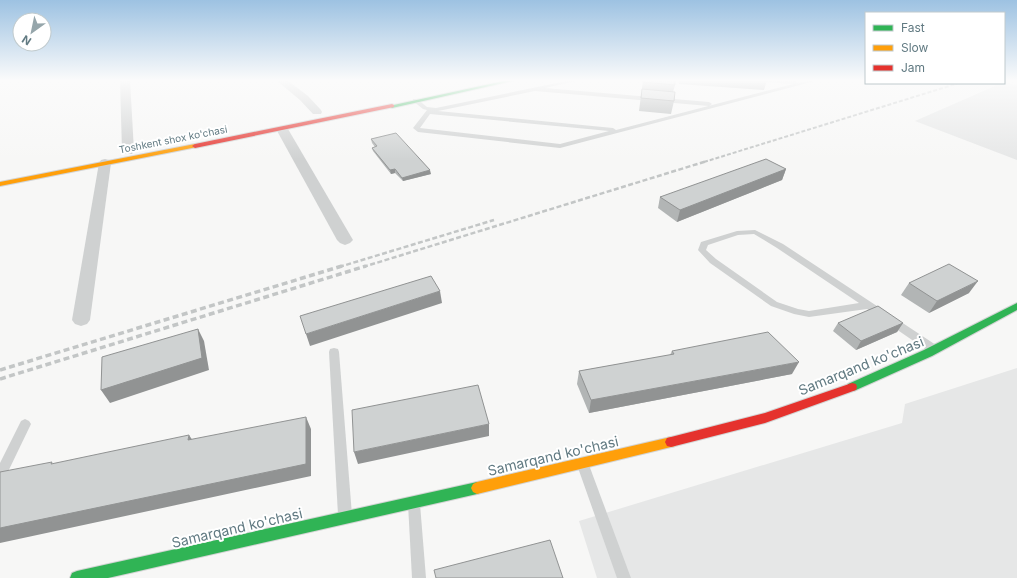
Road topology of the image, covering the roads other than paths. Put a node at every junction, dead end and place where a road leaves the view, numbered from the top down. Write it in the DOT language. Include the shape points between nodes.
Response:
graph roads {
  1 [pos="126,107"];
  2 [pos="313,107"];
  3 [pos="354,107"];
  4 [pos="367,107"];
  5 [pos="424,107"];
  6 [pos="448,107"];
  7 [pos="708,107"];
  8 [pos="429,111"];
  9 [pos="318,112"];
  10 [pos="282,129"];
  11 [pos="620,130"];
  12 [pos="128,151"];
  13 [pos="105,163"];
  14 [pos="0,176"];
  15 [pos="0,184"];
  16 [pos="345,240"];
  17 [pos="869,305"];
  18 [pos="1017,306"];
  19 [pos="81,320"];
  20 [pos="935,350"];
  21 [pos="334,352"];
  22 [pos="25,424"];
  23 [pos="582,463"];
  24 [pos="0,476"];
  25 [pos="414,503"];
  26 [pos="345,518"];
  27 [pos="77,578"];
  28 [pos="419,578"];
  29 [pos="624,578"];
  1 -- 12 [label="street"];
  2 -- 9 [label="street"];
  3 -- 9 [label="main road, Toshkent shox ko'chasi"];
  4 -- 10 [label="main road, Toshkent shox ko'chasi"];
  5 -- 8 [label="lane"];
  6 -- 8 [label="lane"];
  7 -- 11 [label="lane"];
  8 -- 11 [label="lane"];
  8 -- 11 [label="lane" via="416,128 418,130 553,145 567,144"];
  9 -- 12 [label="main road, Toshkent shox ko'chasi"];
  10 -- 13 [label="main road, Toshkent shox ko'chasi"];
  10 -- 16 [label="street"];
  12 -- 14 [label="main road, Toshkent shox ko'chasi"];
  13 -- 15 [label="main road, Toshkent shox ko'chasi"];
  13 -- 19 [label="street"];
  17 -- 17 [label="lane" via="755,232 737,233 704,244 702,250 713,261 774,304 809,314"];
  17 -- 20 [label="lane"];
  18 -- 20 [label="main road, Samarqand ko'chasi"];
  20 -- 23 [label="main road, Samarqand ko'chasi" via="844,391 786,411 716,432"];
  21 -- 26 [label="lane"];
  22 -- 24 [label="lane"];
  23 -- 25 [label="main road, Samarqand ko'chasi"];
  23 -- 29 [label="lane"];
  25 -- 26 [label="main road, Samarqand ko'chasi"];
  25 -- 28 [label="lane"];
  26 -- 27 [label="main road, Samarqand ko'chasi"];
}
